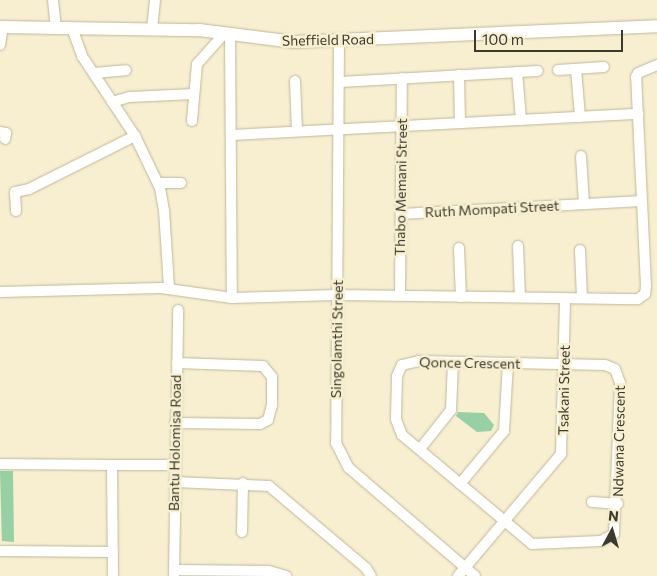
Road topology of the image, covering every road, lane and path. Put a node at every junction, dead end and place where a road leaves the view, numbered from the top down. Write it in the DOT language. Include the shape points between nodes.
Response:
graph roads {
  1 [pos="53,0"];
  2 [pos="155,0"];
  3 [pos="657,26"];
  4 [pos="1,27"];
  5 [pos="56,28"];
  6 [pos="72,28"];
  7 [pos="152,29"];
  8 [pos="227,34"];
  9 [pos="340,41"];
  10 [pos="0,45"];
  11 [pos="657,65"];
  12 [pos="604,67"];
  13 [pos="576,69"];
  14 [pos="126,70"];
  15 [pos="558,70"];
  16 [pos="538,71"];
  17 [pos="517,72"];
  18 [pos="94,74"];
  19 [pos="459,75"];
  20 [pos="402,78"];
  21 [pos="295,81"];
  22 [pos="340,82"];
  23 [pos="194,94"];
  24 [pos="112,102"];
  25 [pos="638,114"];
  26 [pos="580,117"];
  27 [pos="521,120"];
  28 [pos="192,121"];
  29 [pos="460,122"];
  30 [pos="401,125"];
  31 [pos="339,128"];
  32 [pos="297,131"];
  33 [pos="232,135"];
  34 [pos="135,136"];
  35 [pos="581,156"];
  36 [pos="158,183"];
  37 [pos="181,183"];
  38 [pos="642,201"];
  39 [pos="584,204"];
  40 [pos="16,211"];
  41 [pos="401,214"];
  42 [pos="518,246"];
  43 [pos="459,248"];
  44 [pos="580,250"];
  45 [pos="169,288"];
  46 [pos="0,292"];
  47 [pos="337,295"];
  48 [pos="400,295"];
  49 [pos="461,297"];
  50 [pos="520,297"];
  51 [pos="232,298"];
  52 [pos="565,298"];
  53 [pos="582,298"];
  54 [pos="178,310"];
  55 [pos="453,362"];
  56 [pos="176,363"];
  57 [pos="508,364"];
  58 [pos="564,364"];
  59 [pos="176,423"];
  60 [pos="420,449"];
  61 [pos="0,464"];
  62 [pos="112,465"];
  63 [pos="175,465"];
  64 [pos="174,482"];
  65 [pos="243,483"];
  66 [pos="460,484"];
  67 [pos="592,502"];
  68 [pos="618,504"];
  69 [pos="504,521"];
  70 [pos="242,532"];
  71 [pos="0,551"];
  72 [pos="113,552"];
  73 [pos="465,568"];
  74 [pos="174,573"];
  75 [pos="113,576"];
  76 [pos="286,576"];
  77 [pos="371,576"];
  78 [pos="458,576"];
  79 [pos="475,576"];
  1 -- 5 [label="street"];
  2 -- 7 [label="street"];
  3 -- 9 [label="street, Sheffield Road"];
  4 -- 5 [label="street, Sheffield Road"];
  4 -- 10 [label="street"];
  5 -- 6 [label="street, Sheffield Road"];
  6 -- 7 [label="street, Sheffield Road"];
  6 -- 18 [label="street" via="78,50"];
  7 -- 8 [label="street, Sheffield Road"];
  8 -- 9 [label="street, Sheffield Road" via="294,42"];
  8 -- 23 [label="street" via="197,64"];
  8 -- 33 [label="street"];
  9 -- 22 [label="street, Singolamthi Street"];
  11 -- 25 [label="street" via="636,77"];
  12 -- 13 [label="street"];
  13 -- 15 [label="street"];
  13 -- 26 [label="street"];
  14 -- 18 [label="street"];
  16 -- 17 [label="street"];
  17 -- 19 [label="street"];
  17 -- 27 [label="street"];
  18 -- 24 [label="street"];
  19 -- 20 [label="street"];
  19 -- 29 [label="street"];
  20 -- 22 [label="street"];
  20 -- 30 [label="street, Thabo Memani Street"];
  21 -- 32 [label="street"];
  22 -- 31 [label="street, Singolamthi Street"];
  23 -- 24 [label="street" via="130,97"];
  23 -- 28 [label="street"];
  24 -- 34 [label="street"];
  25 -- 26 [label="street"];
  25 -- 38 [label="street"];
  26 -- 27 [label="street"];
  27 -- 29 [label="street"];
  29 -- 30 [label="street"];
  30 -- 31 [label="street"];
  30 -- 41 [label="street, Thabo Memani Street"];
  31 -- 32 [label="street"];
  31 -- 47 [label="street, Singolamthi Street"];
  32 -- 33 [label="street"];
  33 -- 51 [label="street"];
  34 -- 36 [label="street"];
  34 -- 40 [label="street" via="29,189 14,192"];
  35 -- 39 [label="street"];
  36 -- 37 [label="street"];
  36 -- 45 [label="street" via="164,210"];
  38 -- 39 [label="street, Ruth Mompati Street"];
  38 -- 53 [label="street" via="645,294 638,298"];
  39 -- 41 [label="street, Ruth Mompati Street"];
  41 -- 48 [label="street, Thabo Memani Street"];
  42 -- 50 [label="street"];
  43 -- 49 [label="street"];
  44 -- 53 [label="street"];
  45 -- 46 [label="street"];
  45 -- 51 [label="street"];
  47 -- 48 [label="street"];
  47 -- 51 [label="street"];
  47 -- 73 [label="street, Singolamthi Street" via="335,428 338,453 362,480"];
  48 -- 49 [label="street"];
  49 -- 50 [label="street"];
  50 -- 52 [label="street"];
  52 -- 53 [label="street"];
  52 -- 58 [label="street, Tsakani Street"];
  54 -- 56 [label="street, Bantu Holomisa Road"];
  55 -- 57 [label="street, Qonce Crescent"];
  55 -- 60 [label="street" via="451,410"];
  55 -- 60 [label="street, Qonce Crescent" via="411,362 399,368 397,426"];
  56 -- 59 [label="street, Bantu Holomisa Road"];
  56 -- 59 [label="street" via="263,366 272,377 272,405 268,420 260,424"];
  57 -- 58 [label="street, Qonce Crescent"];
  57 -- 66 [label="street" via="504,431"];
  58 -- 68 [label="street, Ndwana Crescent" via="605,365 618,372"];
  58 -- 69 [label="street, Tsakani Street" via="561,454"];
  59 -- 63 [label="street, Bantu Holomisa Road"];
  60 -- 66 [label="street, Qonce Crescent"];
  61 -- 62 [label="street"];
  62 -- 63 [label="street"];
  62 -- 72 [label="street"];
  63 -- 64 [label="street, Bantu Holomisa Road"];
  64 -- 65 [label="street"];
  64 -- 74 [label="street, Bantu Holomisa Road"];
  65 -- 70 [label="street"];
  65 -- 77 [label="street" via="263,484 276,491 366,568"];
  66 -- 69 [label="street, Qonce Crescent"];
  67 -- 68 [label="street"];
  68 -- 69 [label="street, Ndwana Crescent" via="614,534 601,541 537,545"];
  69 -- 73 [label="street, Tsakani Street"];
  71 -- 72 [label="street"];
  72 -- 75 [label="street"];
  73 -- 78 [label="street, Tsakani Street"];
  73 -- 79 [label="street, Singolamthi Street"];
  74 -- 76 [label="street" via="269,571"];
}
